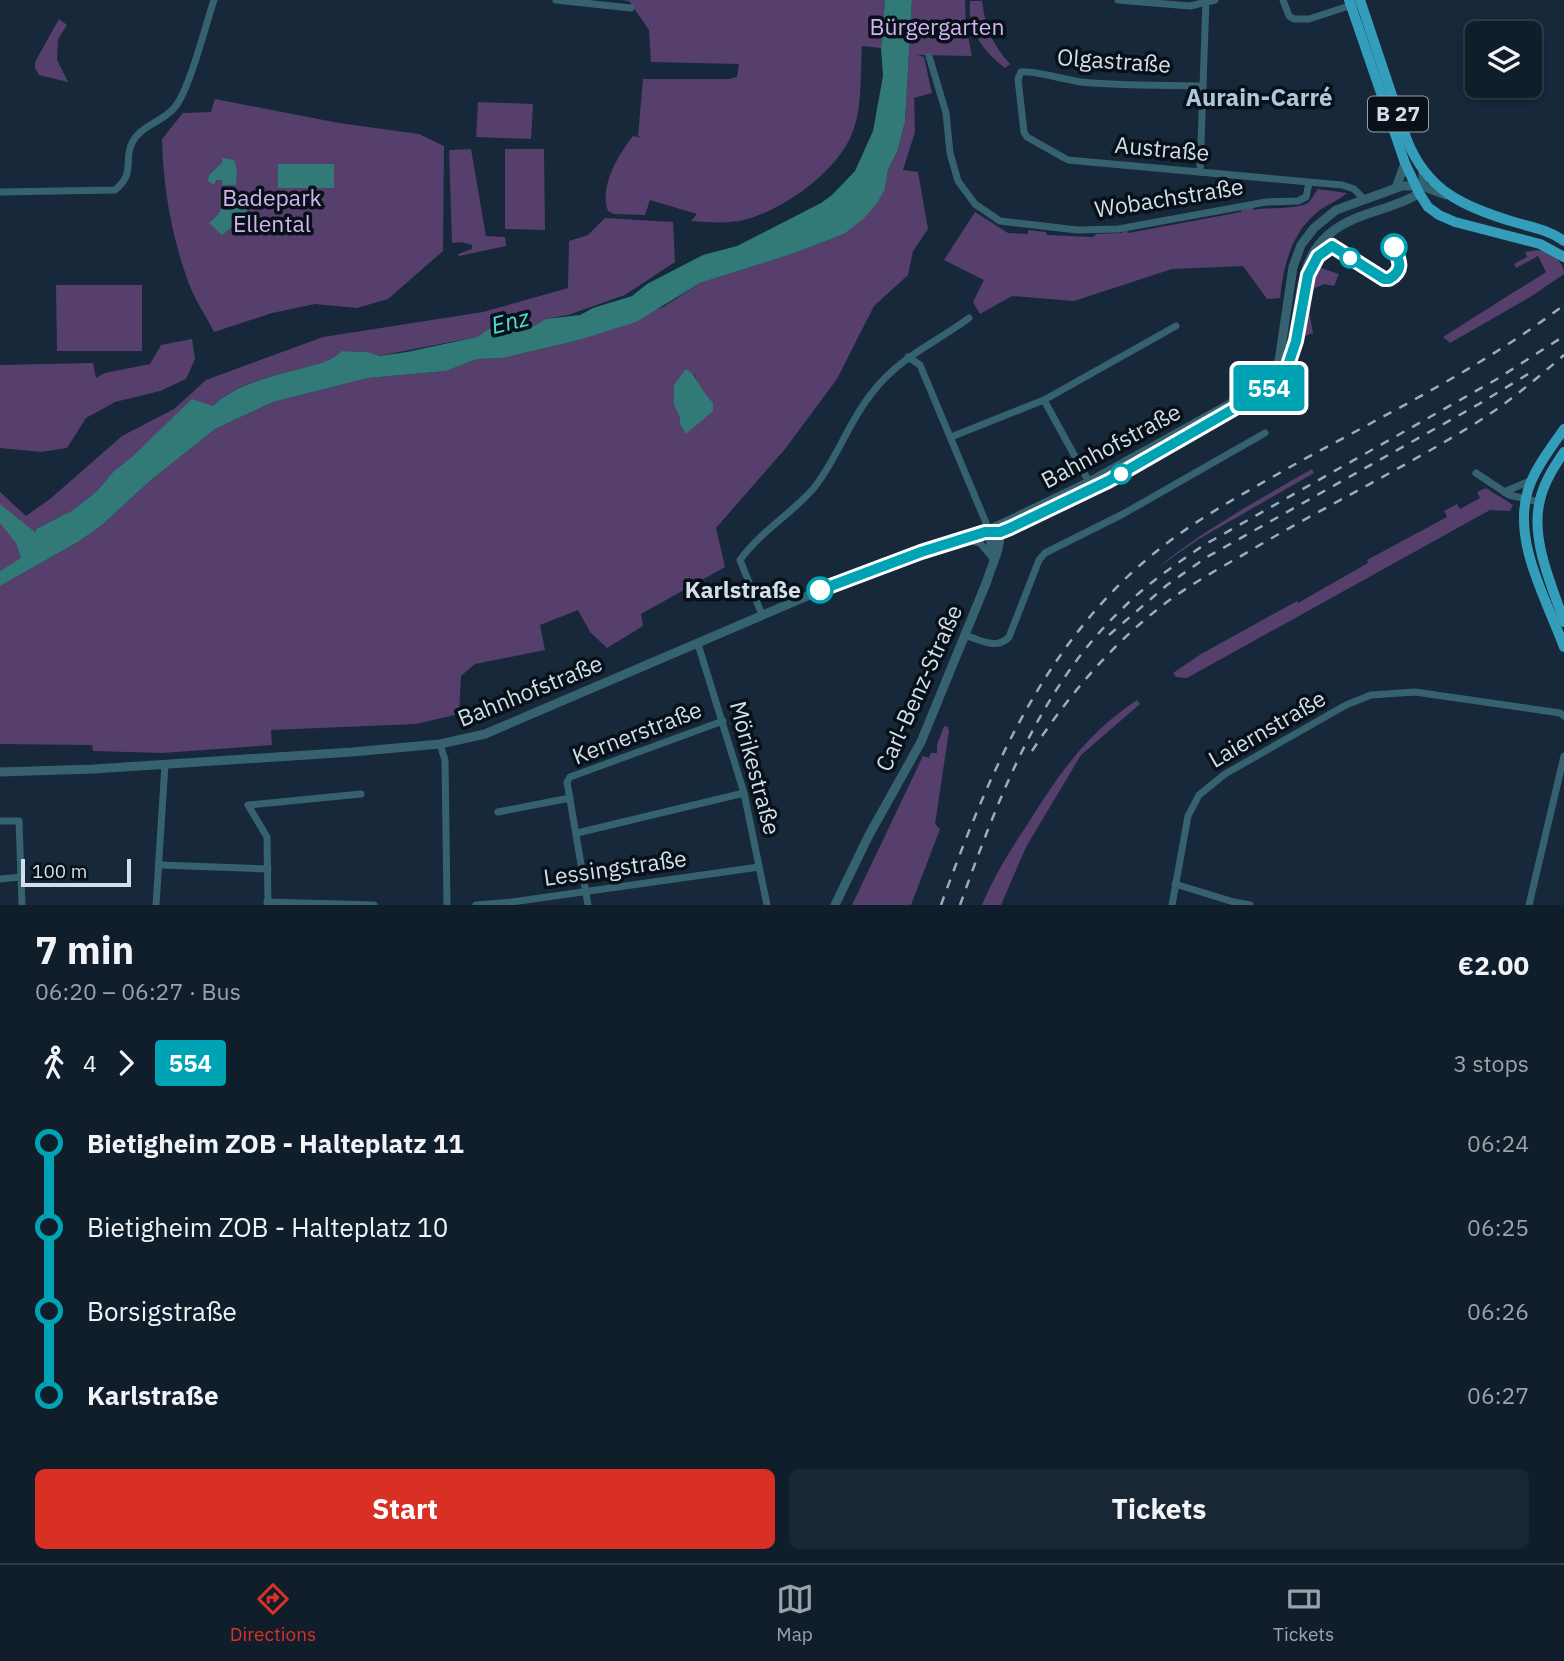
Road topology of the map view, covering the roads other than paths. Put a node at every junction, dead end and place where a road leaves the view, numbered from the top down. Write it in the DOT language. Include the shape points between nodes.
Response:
graph roads {
  1 [pos="214,0"];
  2 [pos="556,0"];
  3 [pos="1118,0"];
  4 [pos="1215,0"];
  5 [pos="1283,0"];
  6 [pos="1206,2"];
  7 [pos="1355,2"];
  8 [pos="631,8"];
  9 [pos="929,56"];
  10 [pos="1024,71"];
  11 [pos="1203,86"];
  12 [pos="1405,163"];
  13 [pos="1423,169"];
  14 [pos="1199,172"];
  15 [pos="1309,183"];
  16 [pos="1396,188"];
  17 [pos="1418,188"];
  18 [pos="0,192"];
  19 [pos="1446,195"];
  20 [pos="1364,199"];
  21 [pos="1564,241"];
  22 [pos="1564,257"];
  23 [pos="969,318"];
  24 [pos="1176,326"];
  25 [pos="908,356"];
  26 [pos="1280,366"];
  27 [pos="1044,400"];
  28 [pos="1564,429"];
  29 [pos="1265,433"];
  30 [pos="951,437"];
  31 [pos="1564,452"];
  32 [pos="1476,473"];
  33 [pos="1532,479"];
  34 [pos="1089,482"];
  35 [pos="1504,492"];
  36 [pos="1525,499"];
  37 [pos="1539,502"];
  38 [pos="998,526"];
  39 [pos="989,530"];
  40 [pos="964,539"];
  41 [pos="993,558"];
  42 [pos="762,615"];
  43 [pos="1564,622"];
  44 [pos="964,635"];
  45 [pos="698,644"];
  46 [pos="1564,647"];
  47 [pos="1563,713"];
  48 [pos="723,721"];
  49 [pos="440,744"];
  50 [pos="1564,756"];
  51 [pos="165,764"];
  52 [pos="0,772"];
  53 [pos="744,793"];
  54 [pos="361,794"];
  55 [pos="570,798"];
  56 [pos="498,811"];
  57 [pos="0,821"];
  58 [pos="577,832"];
  59 [pos="160,864"];
  60 [pos="759,867"];
  61 [pos="268,869"];
  62 [pos="21,877"];
  63 [pos="0,879"];
  64 [pos="1175,884"];
  65 [pos="587,891"];
  66 [pos="267,903"];
  67 [pos="512,904"];
  68 [pos="22,905"];
  69 [pos="156,905"];
  70 [pos="374,905"];
  71 [pos="447,905"];
  72 [pos="476,905"];
  73 [pos="588,905"];
  74 [pos="766,905"];
  75 [pos="835,905"];
  76 [pos="1172,905"];
  77 [pos="1250,905"];
  78 [pos="1529,905"];
  1 -- 18 [label="street" via="182,95 171,112 138,134 130,147 123,183 115,190"];
  2 -- 8 [label="street"];
  3 -- 6 [label="street" via="1189,6"];
  4 -- 6 [label="street"];
  5 -- 7 [label="street" via="1289,16 1301,20"];
  6 -- 11 [label="street"];
  7 -- 12 [label="main road, B 27"];
  7 -- 13 [label="main road, B 27" via="1406,140"];
  9 -- 15 [label="street, Wobachstraße" via="946,113 958,181 975,204 1000,221 1077,230 1118,229 1266,202 1298,201 1306,197"];
  10 -- 11 [label="street, Olgastraße" via="1089,82"];
  10 -- 14 [label="street, Austraße" via="1018,79 1024,132 1059,157"];
  11 -- 14 [label="street"];
  12 -- 16 [label="street"];
  12 -- 17 [label="main road, B 27"];
  13 -- 17 [label="street"];
  13 -- 19 [label="main road, B 27"];
  14 -- 15 [label="street, Austraße"];
  15 -- 20 [label="street, Austraße" via="1348,186"];
  16 -- 17 [label="street"];
  16 -- 20 [label="street"];
  17 -- 19 [label="street"];
  17 -- 22 [label="main road, B 27" via="1431,210 1445,219 1540,244"];
  17 -- 26 [label="street, Bahnhofstraße" via="1346,223 1313,251 1300,288 1291,342"];
  19 -- 21 [label="main road, B 27"];
  20 -- 26 [label="street" via="1327,215 1301,245 1291,274"];
  23 -- 25 [label="street"];
  24 -- 27 [label="street"];
  25 -- 30 [label="street" via="920,365"];
  25 -- 42 [label="street" via="870,395 814,487 740,560"];
  26 -- 34 [label="street, Bahnhofstraße" via="1230,404"];
  27 -- 30 [label="street"];
  27 -- 34 [label="street"];
  28 -- 33 [label="main road"];
  29 -- 44 [label="street" via="1123,514 1045,552 1003,643"];
  30 -- 39 [label="street"];
  31 -- 37 [label="main road"];
  32 -- 35 [label="street"];
  33 -- 35 [label="street"];
  33 -- 36 [label="main road"];
  34 -- 38 [label="street, Bahnhofstraße"];
  35 -- 36 [label="street"];
  36 -- 37 [label="street"];
  36 -- 46 [label="main road" via="1524,526 1532,561"];
  37 -- 43 [label="main road" via="1539,540"];
  38 -- 39 [label="street, Bahnhofstraße"];
  38 -- 41 [label="street, Carl-Benz-Straße" via="1000,549"];
  39 -- 40 [label="street, Bahnhofstraße"];
  39 -- 41 [label="street, Carl-Benz-Straße"];
  40 -- 41 [label="street" via="980,543"];
  40 -- 42 [label="street, Bahnhofstraße" via="854,576"];
  41 -- 44 [label="street, Carl-Benz-Straße"];
  42 -- 45 [label="street, Bahnhofstraße"];
  44 -- 75 [label="street, Carl-Benz-Straße" via="921,742"];
  45 -- 48 [label="street, Mörikestraße"];
  45 -- 49 [label="street, Bahnhofstraße" via="485,734"];
  47 -- 64 [label="street, Laiernstraße" via="1429,693 1389,692 1356,701 1214,781 1199,795 1188,816"];
  48 -- 53 [label="street, Mörikestraße"];
  48 -- 55 [label="street, Kernerstraße" via="570,777"];
  49 -- 51 [label="street, Bahnhofstraße"];
  49 -- 71 [label="street" via="445,760"];
  50 -- 78 [label="street"];
  51 -- 52 [label="street, Bahnhofstraße"];
  51 -- 59 [label="street"];
  53 -- 58 [label="street"];
  53 -- 60 [label="street, Mörikestraße"];
  54 -- 61 [label="street" via="248,805 267,837"];
  55 -- 56 [label="street, Kernerstraße"];
  55 -- 58 [label="street"];
  57 -- 62 [label="street" via="19,821"];
  58 -- 65 [label="street"];
  59 -- 61 [label="street"];
  59 -- 69 [label="street"];
  60 -- 65 [label="street, Lessingstraße"];
  60 -- 74 [label="street, Mörikestraße"];
  61 -- 66 [label="street"];
  62 -- 63 [label="street"];
  62 -- 68 [label="street"];
  64 -- 76 [label="street, Laiernstraße"];
  64 -- 77 [label="street"];
  65 -- 67 [label="street, Lessingstraße"];
  65 -- 73 [label="street"];
  66 -- 70 [label="street"];
  67 -- 72 [label="street, Lessingstraße"];
}
